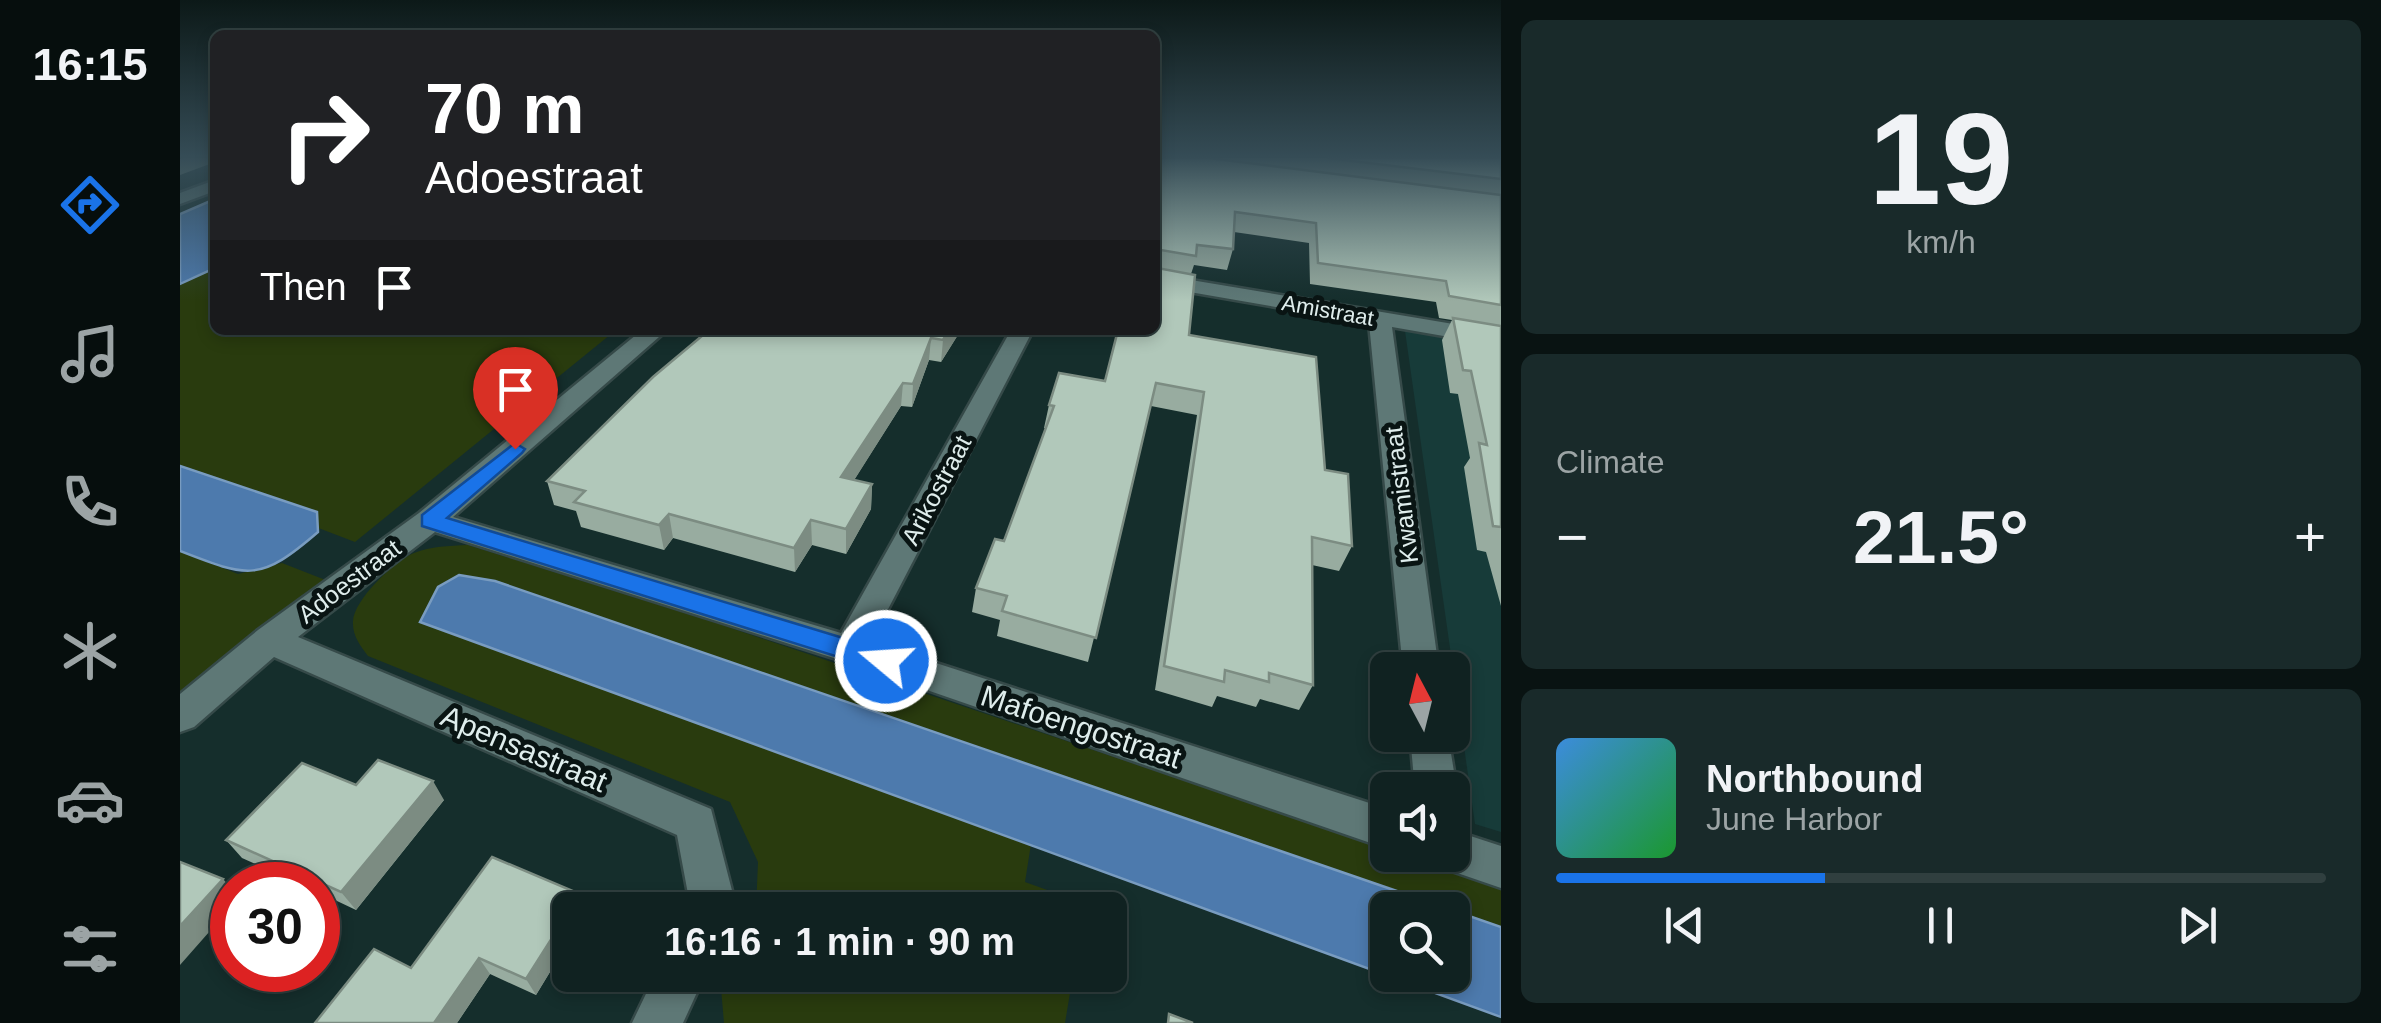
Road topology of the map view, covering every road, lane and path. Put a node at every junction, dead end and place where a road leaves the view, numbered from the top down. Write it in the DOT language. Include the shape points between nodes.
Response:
graph roads {
  1 [pos="1160,281"];
  2 [pos="1380,319"];
  3 [pos="650,335"];
  4 [pos="1019,335"];
  5 [pos="1501,339"];
  6 [pos="430,520"];
  7 [pos="270,640"];
  8 [pos="850,649"];
  9 [pos="1420,652"];
  10 [pos="180,716"];
  11 [pos="1370,823"];
  12 [pos="1470,857"];
  13 [pos="1501,867"];
  14 [pos="710,892"];
  15 [pos="673,992"];
  16 [pos="657,1023"];
  1 -- 2 [label="street, Amistraat"];
  2 -- 5 [label="street, Amistraat"];
  2 -- 9 [label="street, Kwamistraat"];
  3 -- 6 [label="street, Adoestraat"];
  4 -- 8 [label="street, Arikostraat"];
  6 -- 7 [label="street, Adoestraat"];
  6 -- 8 [label="street, Mafoengostraat"];
  7 -- 10 [label="street, Adoestraat"];
  7 -- 14 [label="street, Apensastraat" via="696,823"];
  8 -- 11 [label="street, Mafoengostraat"];
  12 -- 13 [label="street"];
  15 -- 16 [label="street"];
}
